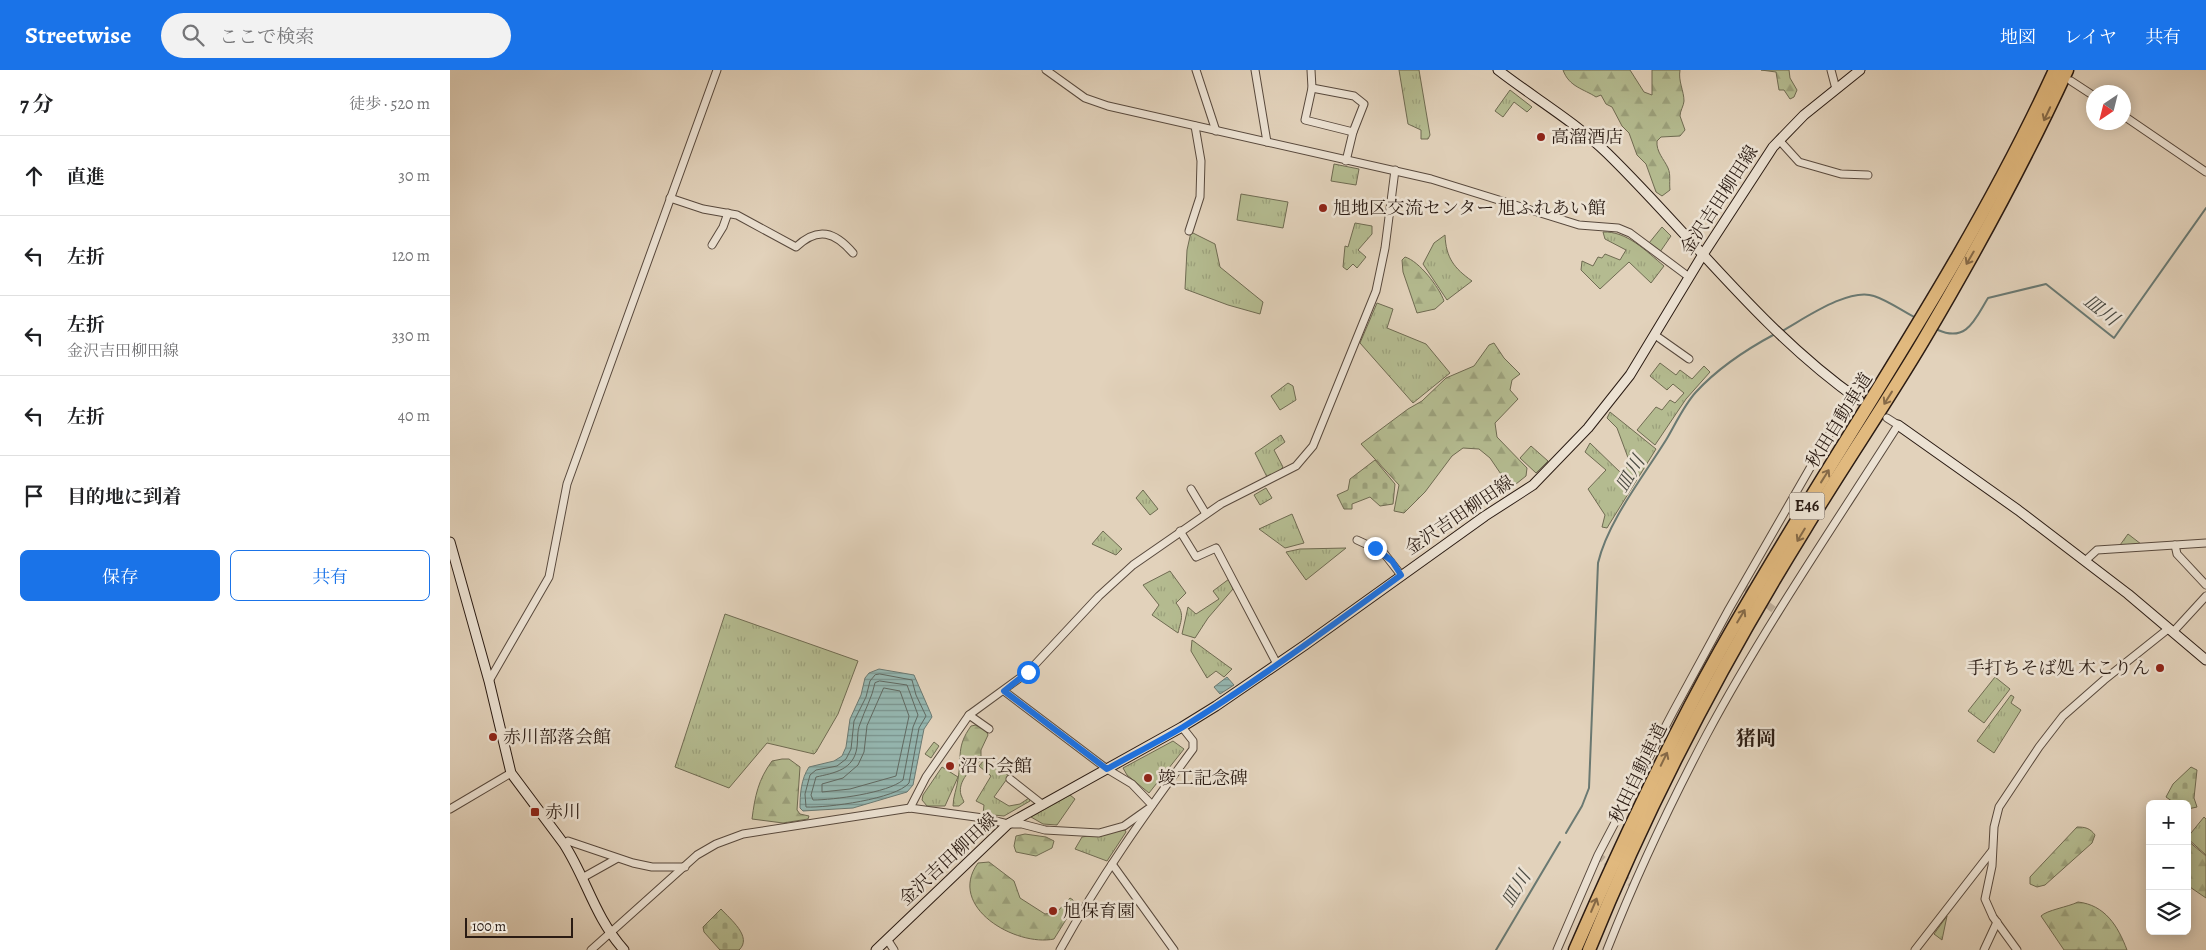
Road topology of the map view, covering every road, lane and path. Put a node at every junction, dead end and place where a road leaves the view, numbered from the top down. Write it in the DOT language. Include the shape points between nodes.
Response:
graph roads {
  1 [pos="717,70"];
  2 [pos="1046,70"];
  3 [pos="1196,70"];
  4 [pos="1254,70"];
  5 [pos="1311,70"];
  6 [pos="1498,70"];
  7 [pos="1831,70"];
  8 [pos="1860,70"];
  9 [pos="2055,70"];
  10 [pos="2069,76"];
  11 [pos="1312,88"];
  12 [pos="1836,89"];
  13 [pos="2086,90"];
  14 [pos="2131,121"];
  15 [pos="1195,126"];
  16 [pos="1216,131"];
  17 [pos="1353,132"];
  18 [pos="1779,140"];
  19 [pos="1267,142"];
  20 [pos="1346,161"];
  21 [pos="1395,170"];
  22 [pos="2206,172"];
  23 [pos="1868,175"];
  24 [pos="670,198"];
  25 [pos="728,213"];
  26 [pos="1188,231"];
  27 [pos="712,244"];
  28 [pos="853,253"];
  29 [pos="1702,256"];
  30 [pos="1689,277"];
  31 [pos="1655,335"];
  32 [pos="1689,359"];
  33 [pos="1856,398"];
  34 [pos="1887,418"];
  35 [pos="1898,425"];
  36 [pos="1191,489"];
  37 [pos="1206,514"];
  38 [pos="1180,531"];
  39 [pos="1357,540"];
  40 [pos="450,542"];
  41 [pos="2206,543"];
  42 [pos="2176,545"];
  43 [pos="2085,561"];
  44 [pos="1401,575"];
  45 [pos="2206,585"];
  46 [pos="2206,596"];
  47 [pos="2170,631"];
  48 [pos="2206,660"];
  49 [pos="1277,664"];
  50 [pos="489,681"];
  51 [pos="1004,691"];
  52 [pos="969,715"];
  53 [pos="1182,727"];
  54 [pos="989,729"];
  55 [pos="1107,769"];
  56 [pos="511,773"];
  57 [pos="1010,779"];
  58 [pos="1042,805"];
  59 [pos="1150,807"];
  60 [pos="910,808"];
  61 [pos="450,809"];
  62 [pos="1008,824"];
  63 [pos="564,844"];
  64 [pos="1992,851"];
  65 [pos="616,859"];
  66 [pos="1112,864"];
  67 [pos="685,867"];
  68 [pos="582,878"];
  69 [pos="1997,922"];
  70 [pos="609,933"];
  71 [pos="886,939"];
  72 [pos="591,950"];
  73 [pos="624,950"];
  74 [pos="876,950"];
  75 [pos="894,950"];
  76 [pos="1060,950"];
  77 [pos="1174,950"];
  78 [pos="1557,950"];
  79 [pos="1575,950"];
  80 [pos="1589,950"];
  81 [pos="1607,950"];
  82 [pos="1915,950"];
  83 [pos="1984,950"];
  84 [pos="2017,950"];
  1 -- 24 [label="street"];
  2 -- 15 [label="street" via="1085,98"];
  3 -- 16 [label="street"];
  4 -- 19 [label="street"];
  5 -- 11 [label="street"];
  6 -- 29 [label="main road" via="1605,152"];
  7 -- 12 [label="street"];
  8 -- 12 [label="main road, 金沢吉田柳田線"];
  79 -- 9 [label="highway, 秋田自動車道 / E46, one-way" via="1673,740 1720,651 1912,335 2034,116"];
  10 -- 13 [label="street"];
  10 -- 80 [label="highway, 秋田自動車道 / E46, one-way" via="1922,341 1730,657 1627,863"];
  11 -- 17 [label="street" via="1305,120"];
  11 -- 17 [label="street" via="1354,96 1364,104"];
  12 -- 18 [label="main road, 金沢吉田柳田線"];
  14 -- 22 [label="street"];
  15 -- 16 [label="street"];
  15 -- 26 [label="street" via="1201,161 1200,197"];
  16 -- 19 [label="street"];
  17 -- 20 [label="street"];
  18 -- 23 [label="street" via="1799,162 1841,174"];
  18 -- 29 [label="main road, 金沢吉田柳田線"];
  19 -- 20 [label="street"];
  20 -- 21 [label="street"];
  21 -- 30 [label="street" via="1579,225 1618,228 1630,233"];
  21 -- 37 [label="street" via="1376,291 1313,446 1296,466"];
  24 -- 25 [label="street" via="702,209"];
  24 -- 50 [label="street" via="567,484 549,576"];
  25 -- 27 [label="street"];
  25 -- 28 [label="street" via="796,248 806,238 821,233 835,236"];
  29 -- 30 [label="main road, 金沢吉田柳田線"];
  29 -- 33 [label="main road" via="1784,338"];
  30 -- 31 [label="main road, 金沢吉田柳田線"];
  31 -- 32 [label="street"];
  31 -- 44 [label="main road, 金沢吉田柳田線" via="1609,403 1532,484"];
  33 -- 78 [label="street" via="1729,608 1598,855"];
  34 -- 35 [label="street"];
  35 -- 43 [label="main road"];
  35 -- 81 [label="street" via="1778,613 1708,733 1633,885"];
  36 -- 37 [label="street"];
  37 -- 38 [label="street"];
  38 -- 49 [label="street" via="1196,557 1216,548"];
  38 -- 51 [label="street" via="1133,564 1044,657"];
  39 -- 44 [label="street" via="1383,552"];
  40 -- 50 [label="main road"];
  41 -- 42 [label="street"];
  42 -- 43 [label="street" via="2097,550"];
  42 -- 45 [label="street" via="2177,554"];
  43 -- 47 [label="main road"];
  44 -- 49 [label="main road, 金沢吉田柳田線"];
  46 -- 47 [label="street"];
  47 -- 48 [label="main road"];
  47 -- 64 [label="street" via="2104,680 2063,716 1999,807"];
  49 -- 53 [label="main road, 金沢吉田柳田線"];
  50 -- 56 [label="main road"];
  51 -- 52 [label="street"];
  51 -- 55 [label="street"];
  52 -- 54 [label="street"];
  52 -- 60 [label="street" via="926,777"];
  53 -- 55 [label="main road, 金沢吉田柳田線"];
  53 -- 59 [label="street" via="1193,741 1193,749"];
  55 -- 58 [label="main road, 金沢吉田柳田線"];
  55 -- 59 [label="street" via="1132,784"];
  56 -- 61 [label="street"];
  56 -- 63 [label="main road"];
  57 -- 58 [label="street"];
  58 -- 62 [label="main road, 金沢吉田柳田線"];
  59 -- 62 [label="street" via="1124,826 1099,833 1070,833"];
  59 -- 66 [label="street"];
  60 -- 62 [label="street"];
  60 -- 67 [label="street" via="743,834 716,844"];
  62 -- 71 [label="main road, 金沢吉田柳田線"];
  63 -- 65 [label="street" via="568,841"];
  63 -- 68 [label="main road"];
  64 -- 69 [label="street" via="1985,899"];
  64 -- 82 [label="street"];
  65 -- 67 [label="street" via="652,867"];
  65 -- 68 [label="street"];
  66 -- 76 [label="street"];
  66 -- 77 [label="street"];
  67 -- 70 [label="street"];
  68 -- 70 [label="main road"];
  69 -- 83 [label="street"];
  69 -- 84 [label="street"];
  70 -- 72 [label="street"];
  70 -- 73 [label="main road"];
  71 -- 74 [label="main road, 金沢吉田柳田線"];
  71 -- 75 [label="street"];
}
